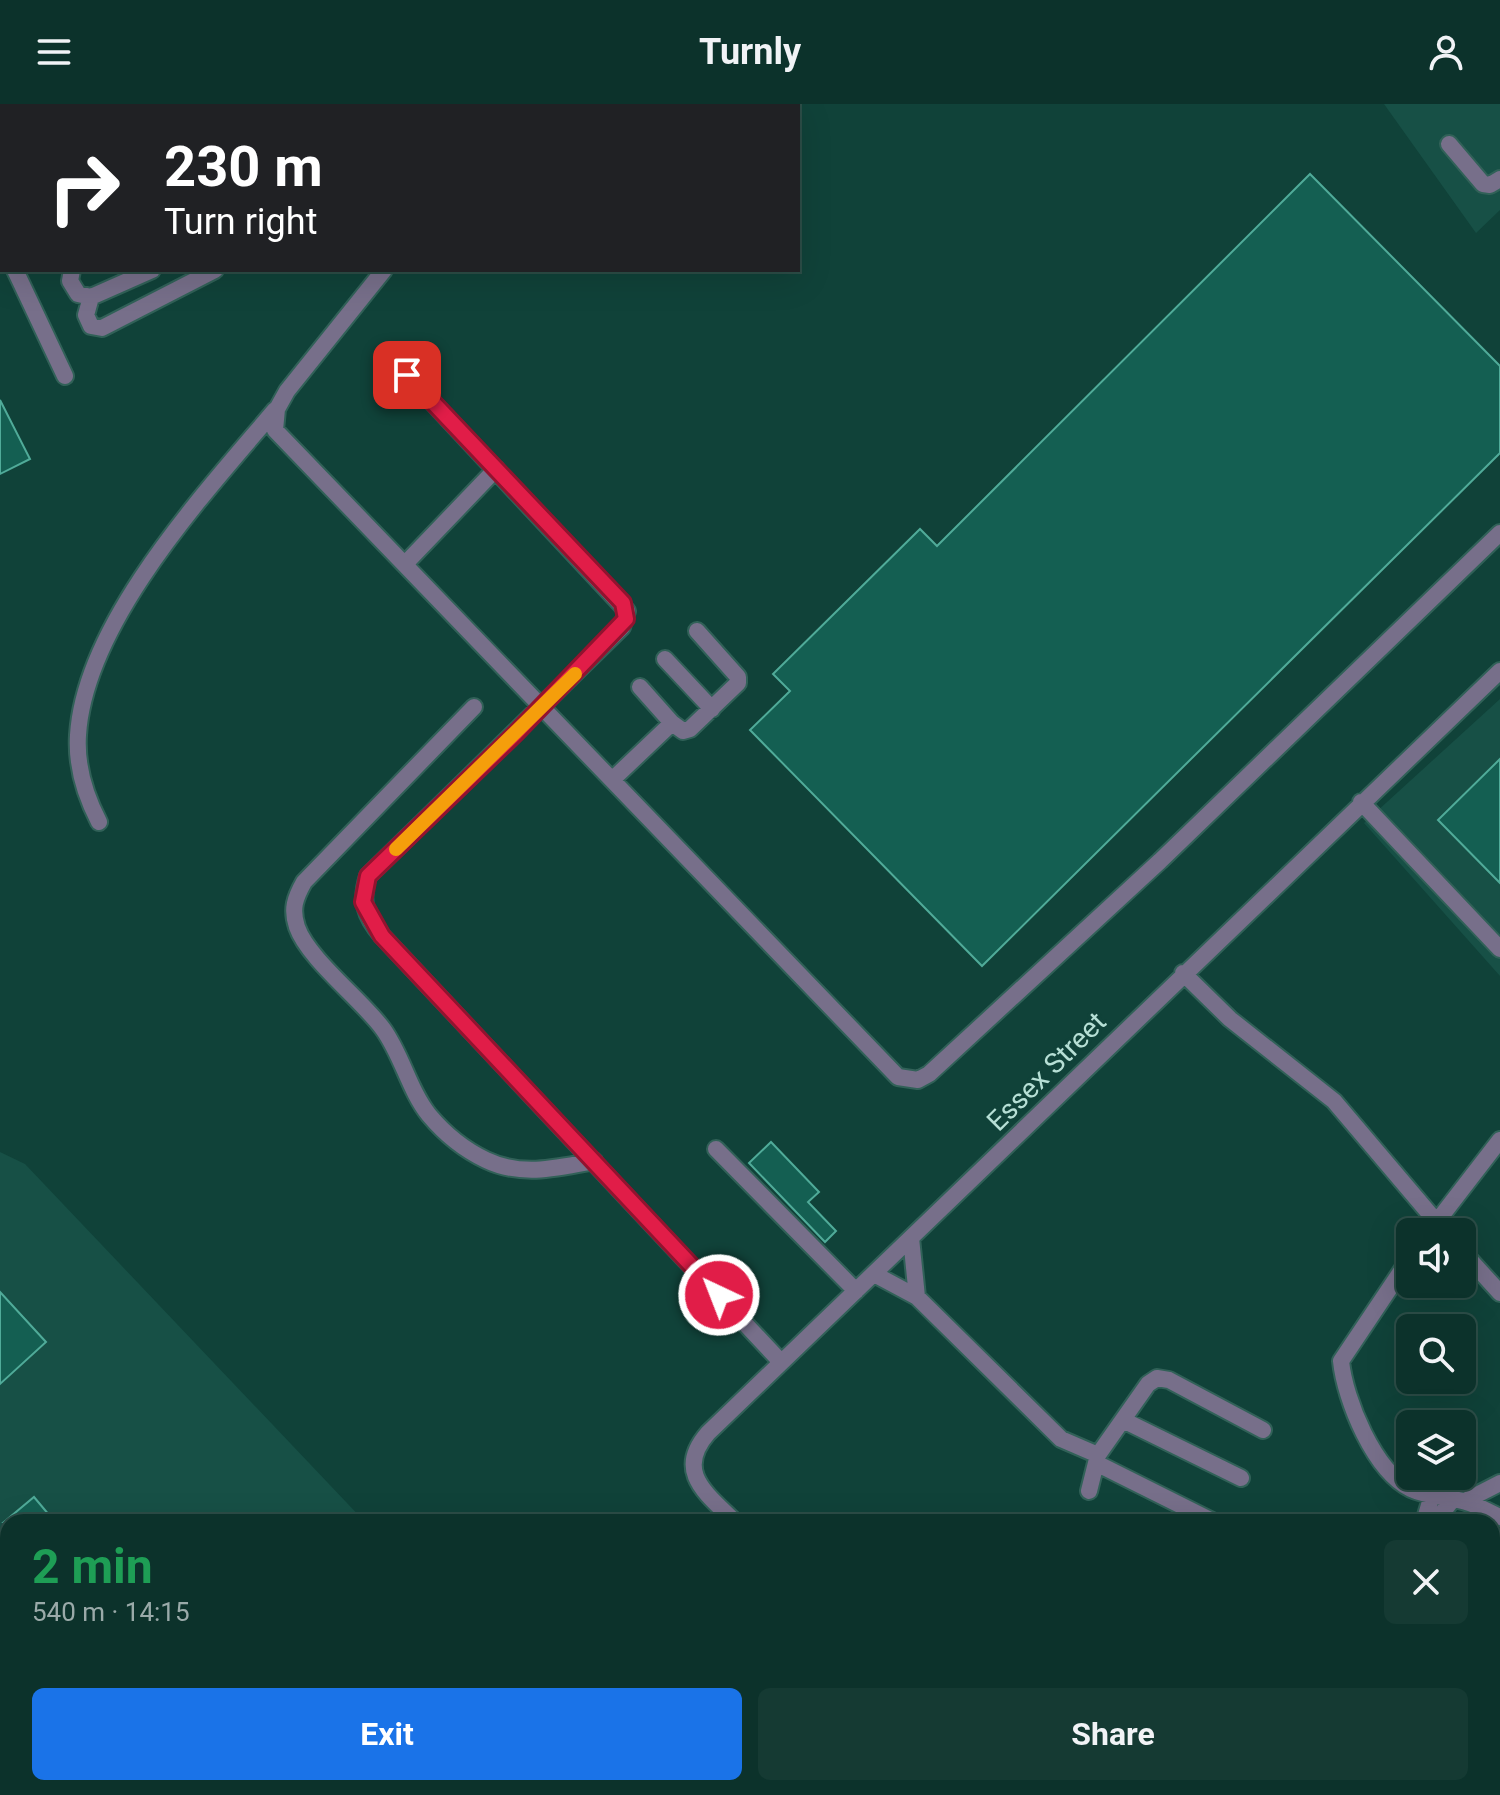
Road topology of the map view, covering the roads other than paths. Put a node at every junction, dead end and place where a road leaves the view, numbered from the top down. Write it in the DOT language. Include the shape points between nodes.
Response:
graph roads {
  1 [pos="1449,144"];
  2 [pos="1500,179"];
  3 [pos="16,272"];
  4 [pos="72,272"];
  5 [pos="147,272"];
  6 [pos="211,272"];
  7 [pos="382,272"];
  8 [pos="91,297"];
  9 [pos="407,375"];
  10 [pos="65,376"];
  11 [pos="277,409"];
  12 [pos="496,469"];
  13 [pos="1500,533"];
  14 [pos="405,564"];
  15 [pos="697,631"];
  16 [pos="665,659"];
  17 [pos="1500,671"];
  18 [pos="640,687"];
  19 [pos="474,707"];
  20 [pos="541,708"];
  21 [pos="712,709"];
  22 [pos="672,723"];
  23 [pos="612,780"];
  24 [pos="1361,802"];
  25 [pos="99,822"];
  26 [pos="1500,949"];
  27 [pos="1183,973"];
  28 [pos="1500,1140"];
  29 [pos="716,1149"];
  30 [pos="594,1161"];
  31 [pos="1428,1218"];
  32 [pos="1445,1218"];
  33 [pos="911,1238"];
  34 [pos="1476,1266"];
  35 [pos="874,1274"];
  36 [pos="1396,1278"];
  37 [pos="856,1291"];
  38 [pos="1500,1293"];
  39 [pos="917,1297"];
  40 [pos="781,1362"];
  41 [pos="1123,1420"];
  42 [pos="1263,1430"];
  43 [pos="1097,1459"];
  44 [pos="1241,1478"];
  45 [pos="1500,1483"];
  46 [pos="1089,1491"];
  47 [pos="1432,1495"];
  48 [pos="1459,1500"];
  49 [pos="727,1514"];
  50 [pos="1199,1514"];
  51 [pos="1426,1514"];
  52 [pos="1444,1514"];
  53 [pos="1493,1514"];
  1 -- 2 [label="street" via="1483,184"];
  3 -- 10 [label="street"];
  4 -- 8 [label="street" via="70,281 78,294"];
  5 -- 8 [label="street"];
  6 -- 8 [label="street" via="102,328 91,326 86,315"];
  7 -- 11 [label="street"];
  9 -- 12 [label="street"];
  11 -- 14 [label="street" via="275,430"];
  11 -- 25 [label="street" via="196,505 104,643 78,734 84,793"];
  12 -- 14 [label="street"];
  12 -- 20 [label="street" via="627,611 622,627"];
  13 -- 23 [label="street" via="1160,861 918,1080 891,1072"];
  14 -- 20 [label="street"];
  15 -- 21 [label="street" via="738,677"];
  16 -- 21 [label="street"];
  17 -- 24 [label="street, Essex Street"];
  18 -- 22 [label="street"];
  19 -- 30 [label="street" via="304,882 293,912 298,931 383,1029 428,1114 453,1139 488,1161 522,1169 547,1171"];
  20 -- 23 [label="street"];
  20 -- 30 [label="street" via="368,876 363,902 382,936"];
  21 -- 22 [label="street" via="686,731"];
  22 -- 23 [label="street"];
  24 -- 26 [label="street"];
  24 -- 27 [label="street, Essex Street"];
  27 -- 31 [label="street" via="1230,1019 1334,1101"];
  27 -- 33 [label="street, Essex Street"];
  28 -- 32 [label="street"];
  29 -- 37 [label="street"];
  30 -- 40 [label="street"];
  33 -- 35 [label="street, Essex Street"];
  33 -- 39 [label="street"];
  34 -- 38 [label="street"];
  35 -- 37 [label="street, Essex Street"];
  35 -- 39 [label="street"];
  36 -- 47 [label="street" via="1347,1349 1342,1367 1367,1441 1405,1485"];
  37 -- 40 [label="street, Essex Street"];
  39 -- 43 [label="street" via="1061,1439"];
  40 -- 49 [label="street, Essex Street" via="694,1453 699,1485"];
  41 -- 42 [label="street" via="1157,1378"];
  41 -- 43 [label="street"];
  41 -- 44 [label="street"];
  43 -- 46 [label="street"];
  43 -- 50 [label="street"];
  45 -- 48 [label="street"];
  47 -- 48 [label="street"];
  47 -- 51 [label="street"];
  48 -- 52 [label="street"];
  48 -- 53 [label="street"];
}
